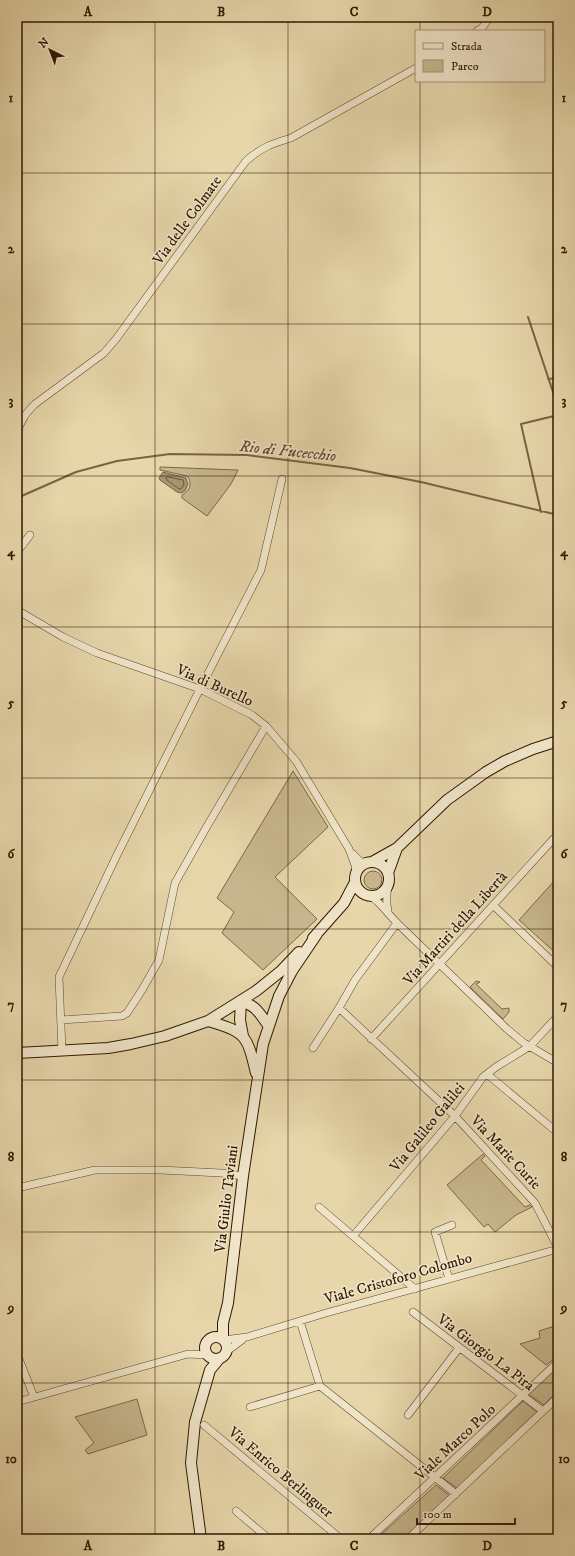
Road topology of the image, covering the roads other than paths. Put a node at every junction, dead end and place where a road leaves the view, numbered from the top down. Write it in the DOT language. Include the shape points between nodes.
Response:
graph roads {
  1 [pos="490,17"];
  2 [pos="479,30"];
  3 [pos="415,69"];
  4 [pos="17,434"];
  5 [pos="282,479"];
  6 [pos="30,535"];
  7 [pos="17,552"];
  8 [pos="17,610"];
  9 [pos="200,689"];
  10 [pos="266,726"];
  11 [pos="558,741"];
  12 [pos="558,834"];
  13 [pos="396,848"];
  14 [pos="349,849"];
  15 [pos="369,863"];
  16 [pos="388,873"];
  17 [pos="356,877"];
  18 [pos="389,883"];
  19 [pos="368,896"];
  20 [pos="344,903"];
  21 [pos="493,905"];
  22 [pos="389,913"];
  23 [pos="397,923"];
  24 [pos="317,934"];
  25 [pos="440,964"];
  26 [pos="558,967"];
  27 [pos="241,1002"];
  28 [pos="339,1008"];
  29 [pos="558,1016"];
  30 [pos="61,1020"];
  31 [pos="208,1021"];
  32 [pos="268,1025"];
  33 [pos="243,1036"];
  34 [pos="371,1039"];
  35 [pos="530,1046"];
  36 [pos="313,1048"];
  37 [pos="62,1051"];
  38 [pos="17,1053"];
  39 [pos="558,1063"];
  40 [pos="487,1074"];
  41 [pos="257,1078"];
  42 [pos="455,1116"];
  43 [pos="557,1131"];
  44 [pos="243,1176"];
  45 [pos="17,1188"];
  46 [pos="319,1207"];
  47 [pos="452,1225"];
  48 [pos="353,1236"];
  49 [pos="558,1249"];
  50 [pos="449,1279"];
  51 [pos="415,1289"];
  52 [pos="413,1312"];
  53 [pos="300,1321"];
  54 [pos="223,1323"];
  55 [pos="247,1338"];
  56 [pos="210,1339"];
  57 [pos="224,1340"];
  58 [pos="459,1348"];
  59 [pos="17,1354"];
  60 [pos="208,1355"];
  61 [pos="223,1355"];
  62 [pos="558,1362"];
  63 [pos="210,1370"];
  64 [pos="320,1386"];
  65 [pos="522,1396"];
  66 [pos="34,1397"];
  67 [pos="558,1397"];
  68 [pos="17,1402"];
  69 [pos="250,1407"];
  70 [pos="543,1411"];
  71 [pos="408,1415"];
  72 [pos="204,1424"];
  73 [pos="436,1478"];
  74 [pos="456,1494"];
  75 [pos="236,1510"];
  76 [pos="201,1539"];
  77 [pos="269,1539"];
  78 [pos="341,1539"];
  79 [pos="369,1539"];
  80 [pos="408,1539"];
  1 -- 2 [label="street"];
  3 -- 4 [label="street, Via delle Colmate" via="291,138 269,144 246,161 116,339 104,353 35,404 25,414"];
  5 -- 9 [label="street" via="262,570"];
  6 -- 7 [label="street"];
  8 -- 9 [label="street, Via di Burello" via="97,653"];
  9 -- 10 [label="street, Via di Burello" via="252,715"];
  9 -- 30 [label="street" via="59,977"];
  10 -- 14 [label="street, Via di Burello" via="296,761"];
  10 -- 30 [label="street" via="175,883 159,960 127,1013 122,1016"];
  11 -- 13 [label="main road" via="505,761 475,779 446,800"];
  12 -- 21 [label="street, Via Martiri della Libertà"];
  13 -- 15 [label="main road"];
  13 -- 16 [label="main road"];
  14 -- 15 [label="street, Via di Burello" via="360,861"];
  14 -- 17 [label="street, Via di Burello" via="356,865"];
  15 -- 16 [label="main road" via="381,865"];
  15 -- 17 [label="main road" via="360,867"];
  16 -- 18 [label="main road"];
  17 -- 19 [label="main road" via="359,890"];
  17 -- 20 [label="main road"];
  18 -- 19 [label="main road" via="377,896"];
  18 -- 22 [label="street" via="386,903"];
  19 -- 20 [label="main road" via="360,896"];
  19 -- 22 [label="street"];
  20 -- 24 [label="main road"];
  21 -- 25 [label="street, Via Martiri della Libertà"];
  21 -- 26 [label="street"];
  22 -- 23 [label="street"];
  23 -- 25 [label="street"];
  23 -- 28 [label="street" via="355,980"];
  24 -- 27 [label="main road" via="281,971"];
  24 -- 32 [label="main road, Via Giulio Taviani" via="289,977"];
  25 -- 34 [label="street, Via Martiri della Libertà"];
  25 -- 35 [label="street" via="503,1025"];
  27 -- 31 [label="main road"];
  27 -- 32 [label="main road" via="257,1008"];
  27 -- 33 [label="main road, Via Giulio Taviani" via="240,1020"];
  28 -- 34 [label="street, Via Marie Curie"];
  28 -- 36 [label="street"];
  29 -- 35 [label="street, Via Galileo Galilei"];
  30 -- 37 [label="street"];
  31 -- 33 [label="main road" via="228,1027"];
  31 -- 37 [label="main road" via="165,1036 131,1044"];
  32 -- 41 [label="main road, Via Giulio Taviani"];
  33 -- 41 [label="main road, Via Giulio Taviani" via="250,1049"];
  34 -- 42 [label="street, Via Marie Curie"];
  35 -- 39 [label="street"];
  35 -- 40 [label="street, Via Galileo Galilei"];
  37 -- 38 [label="main road"];
  40 -- 42 [label="street, Via Galileo Galilei"];
  40 -- 43 [label="street"];
  41 -- 44 [label="main road, Via Giulio Taviani"];
  42 -- 48 [label="street, Via Galileo Galilei"];
  42 -- 49 [label="street, Via Marie Curie" via="535,1203"];
  44 -- 45 [label="street" via="161,1170 95,1170"];
  44 -- 54 [label="main road, Via Giulio Taviani" via="228,1303"];
  46 -- 48 [label="street"];
  47 -- 50 [label="street" via="435,1232"];
  48 -- 51 [label="street"];
  49 -- 50 [label="street, Viale Cristoforo Colombo"];
  50 -- 51 [label="street, Viale Cristoforo Colombo"];
  51 -- 53 [label="street, Viale Cristoforo Colombo"];
  52 -- 58 [label="street, Via Giorgio La Pira"];
  53 -- 55 [label="street, Viale Cristoforo Colombo"];
  53 -- 64 [label="street"];
  54 -- 56 [label="main road, Via Giulio Taviani"];
  54 -- 57 [label="main road, Via Giulio Taviani"];
  55 -- 57 [label="street, Viale Cristoforo Colombo"];
  55 -- 61 [label="street, Viale Cristoforo Colombo" via="236,1343"];
  56 -- 57 [label="main road, Viale Cristoforo Colombo" via="215,1337"];
  56 -- 60 [label="main road" via="205,1346"];
  57 -- 61 [label="main road" via="227,1347"];
  58 -- 65 [label="street, Via Giorgio La Pira"];
  58 -- 71 [label="street"];
  59 -- 66 [label="street"];
  60 -- 61 [label="main road" via="215,1359"];
  60 -- 63 [label="main road"];
  60 -- 66 [label="street" via="188,1354"];
  61 -- 63 [label="main road"];
  62 -- 65 [label="street, Viale Marco Polo"];
  63 -- 76 [label="main road" via="195,1422 191,1463"];
  64 -- 69 [label="street"];
  64 -- 73 [label="street"];
  65 -- 70 [label="street, Via Giorgio La Pira"];
  65 -- 73 [label="street, Viale Marco Polo"];
  66 -- 68 [label="street"];
  67 -- 70 [label="street"];
  70 -- 74 [label="street"];
  72 -- 78 [label="street, Via Enrico Berlinguer"];
  73 -- 74 [label="street"];
  73 -- 79 [label="street, Viale Marco Polo"];
  74 -- 80 [label="street"];
  75 -- 77 [label="street"];
}
